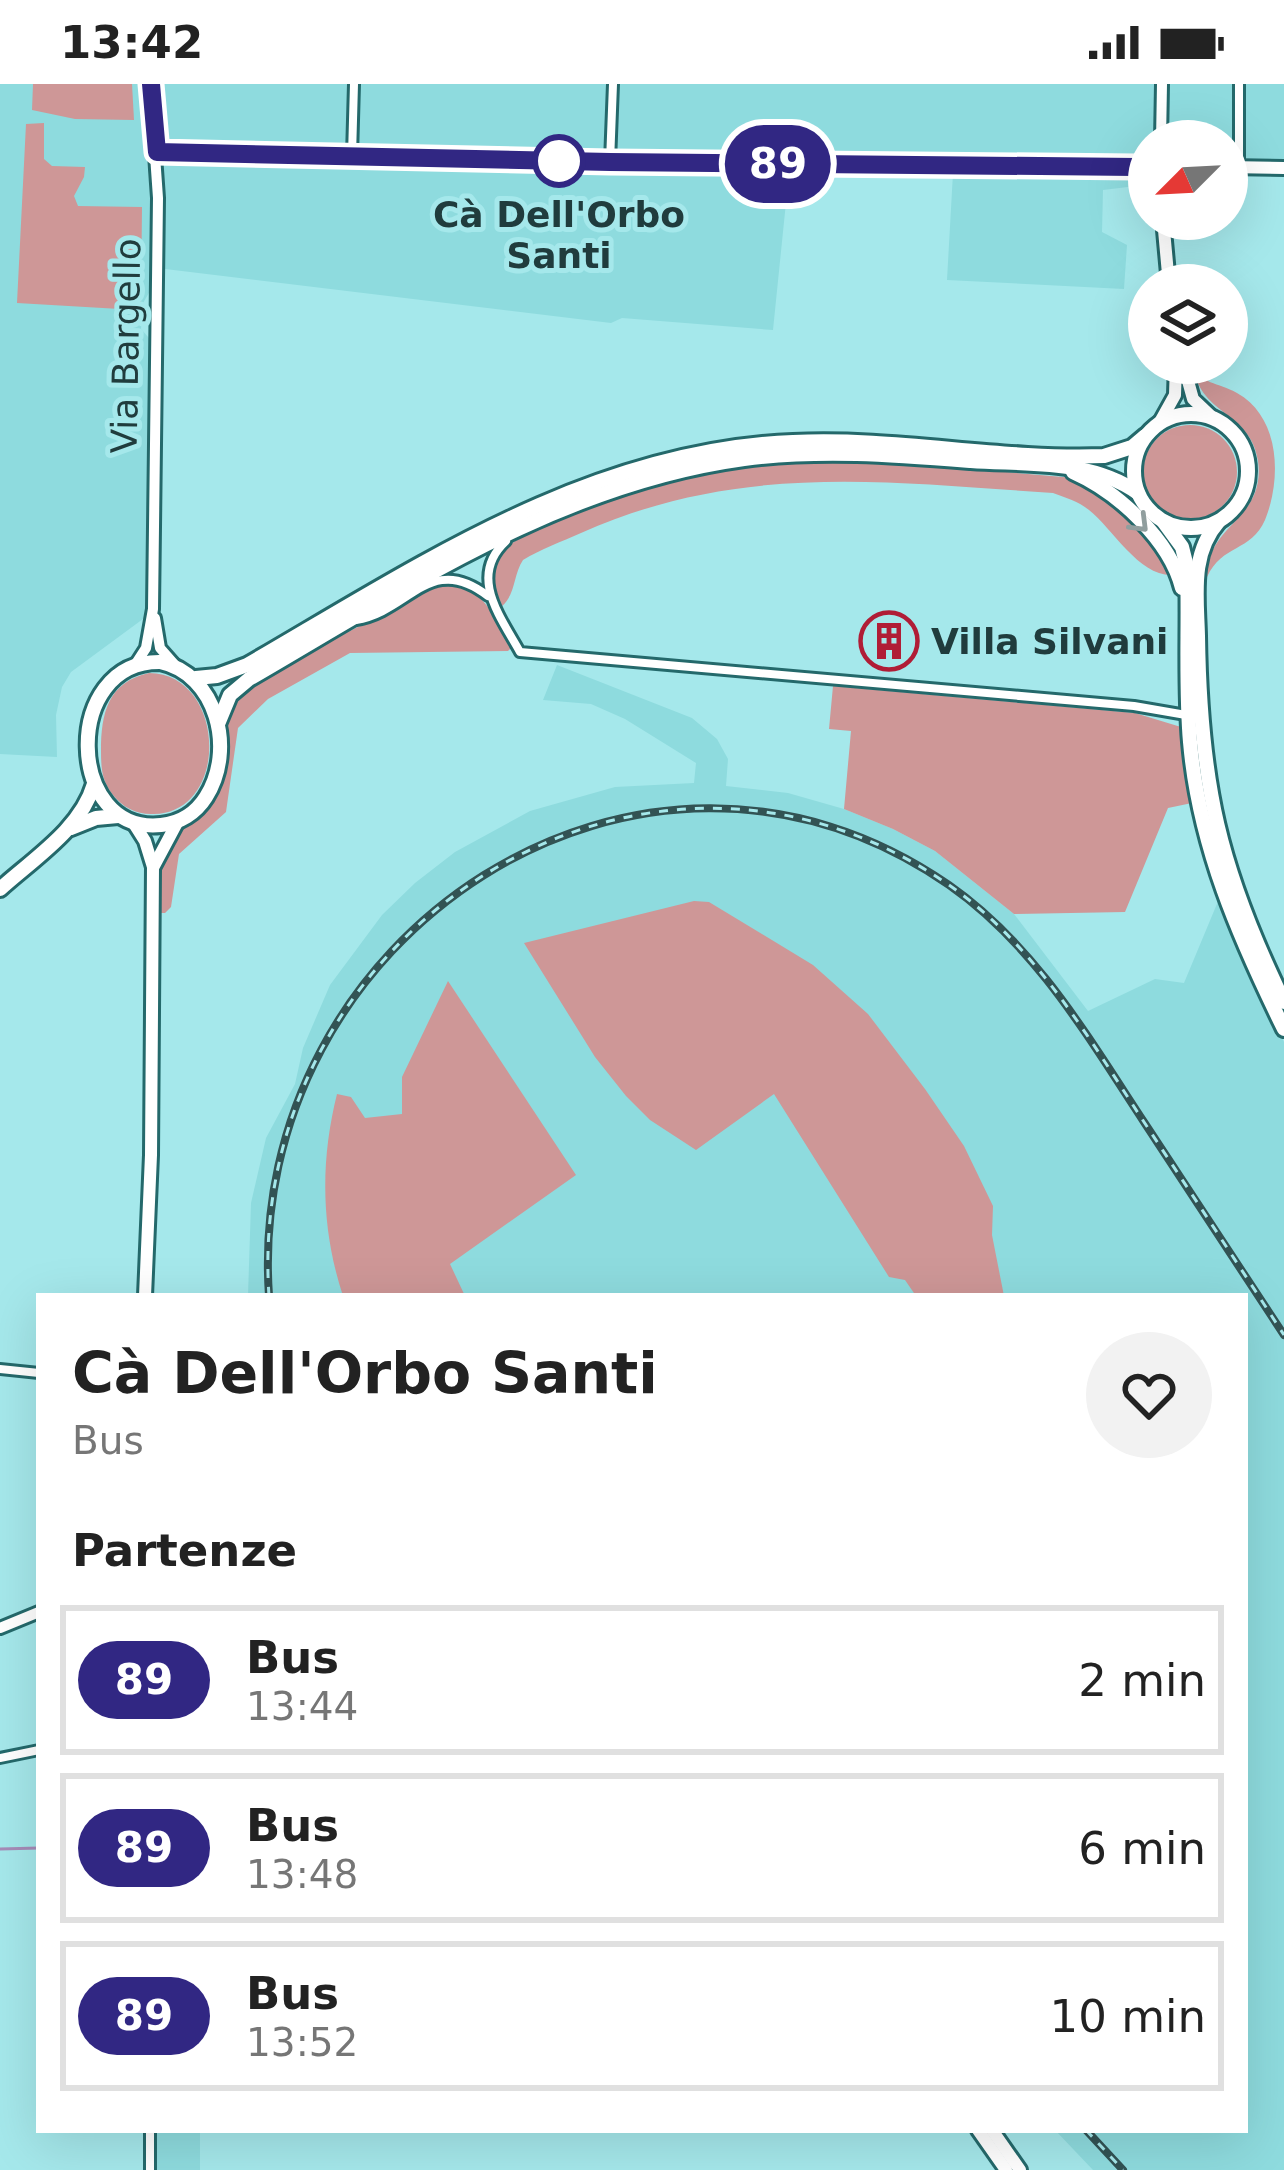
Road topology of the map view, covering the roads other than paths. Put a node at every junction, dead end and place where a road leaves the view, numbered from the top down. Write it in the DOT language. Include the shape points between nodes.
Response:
graph roads {
  1 [pos="151,84"];
  2 [pos="354,84"];
  3 [pos="613,84"];
  4 [pos="1162,84"];
  5 [pos="1239,84"];
  6 [pos="1162,120"];
  7 [pos="1236,120"];
  8 [pos="157,152"];
  9 [pos="352,156"];
  10 [pos="610,162"];
  11 [pos="1128,167"];
  12 [pos="1248,167"];
  13 [pos="1284,168"];
  14 [pos="1177,384"];
  15 [pos="1188,384"];
  16 [pos="1212,417"];
  17 [pos="1160,422"];
  18 [pos="1145,436"];
  19 [pos="1065,468"];
  20 [pos="1138,493"];
  21 [pos="598,494"];
  22 [pos="1163,521"];
  23 [pos="1219,521"];
  24 [pos="489,597"];
  25 [pos="1185,605"];
  26 [pos="153,609"];
  27 [pos="349,621"];
  28 [pos="135,664"];
  29 [pos="175,665"];
  30 [pos="196,677"];
  31 [pos="1188,716"];
  32 [pos="218,724"];
  33 [pos="94,784"];
  34 [pos="125,819"];
  35 [pos="178,821"];
  36 [pos="66,830"];
  37 [pos="153,867"];
  38 [pos="0,889"];
  39 [pos="1284,1002"];
  40 [pos="1284,1029"];
  41 [pos="145,1293"];
  42 [pos="0,1369"];
  43 [pos="36,1373"];
  44 [pos="36,1613"];
  45 [pos="0,1628"];
  46 [pos="36,1751"];
  47 [pos="0,1758"];
  48 [pos="150,2133"];
  49 [pos="980,2133"];
  50 [pos="994,2133"];
  51 [pos="150,2170"];
  52 [pos="1006,2170"];
  53 [pos="1020,2170"];
  1 -- 8 [label="street, Via Bargello"];
  2 -- 9 [label="street"];
  3 -- 10 [label="street"];
  4 -- 6 [label="street"];
  5 -- 7 [label="street"];
  8 -- 9 [label="street"];
  8 -- 26 [label="street, Via Bargello"];
  9 -- 10 [label="street"];
  10 -- 11 [label="street"];
  12 -- 13 [label="main road"];
  14 -- 17 [label="main road"];
  15 -- 16 [label="main road"];
  16 -- 17 [label="main road" via="1185,413"];
  16 -- 23 [label="main road" via="1243,446 1248,474 1240,501"];
  17 -- 18 [label="main road"];
  18 -- 20 [label="main road" via="1135,458"];
  18 -- 30 [label="main road" via="1104,456 820,441 664,461 543,502 248,665"];
  19 -- 20 [label="main road" via="1105,474"];
  19 -- 21 [label="main road" via="819,453 706,466"];
  19 -- 25 [label="main road, one-way" via="1108,493 1165,549"];
  20 -- 22 [label="main road"];
  21 -- 24 [label="street" via="502,544 488,568"];
  21 -- 27 [label="main road" via="488,542"];
  22 -- 23 [label="main road" via="1191,528"];
  22 -- 25 [label="main road" via="1185,556"];
  23 -- 39 [label="main road" via="1197,564 1206,778 1238,902"];
  24 -- 27 [label="street" via="444,578"];
  24 -- 31 [label="street" via="520,652"];
  25 -- 31 [label="main road"];
  26 -- 28 [label="street, Via Bargello"];
  26 -- 29 [label="street, Via Bargello" via="160,648"];
  27 -- 32 [label="main road" via="238,687"];
  28 -- 29 [label="main road"];
  28 -- 33 [label="main road" via="113,676 96,702 89,738"];
  29 -- 30 [label="main road"];
  30 -- 32 [label="main road"];
  31 -- 40 [label="main road" via="1217,876"];
  32 -- 35 [label="main road" via="214,781"];
  33 -- 34 [label="main road"];
  33 -- 36 [label="main road"];
  34 -- 35 [label="main road"];
  34 -- 36 [label="main road" via="96,818"];
  34 -- 37 [label="main road" via="145,841"];
  35 -- 37 [label="main road"];
  36 -- 38 [label="main road"];
  37 -- 41 [label="main road"];
  42 -- 43 [label="street"];
  44 -- 45 [label="street"];
  46 -- 47 [label="street"];
  48 -- 51 [label="street"];
  49 -- 52 [label="main road"];
  50 -- 53 [label="main road"];
}
